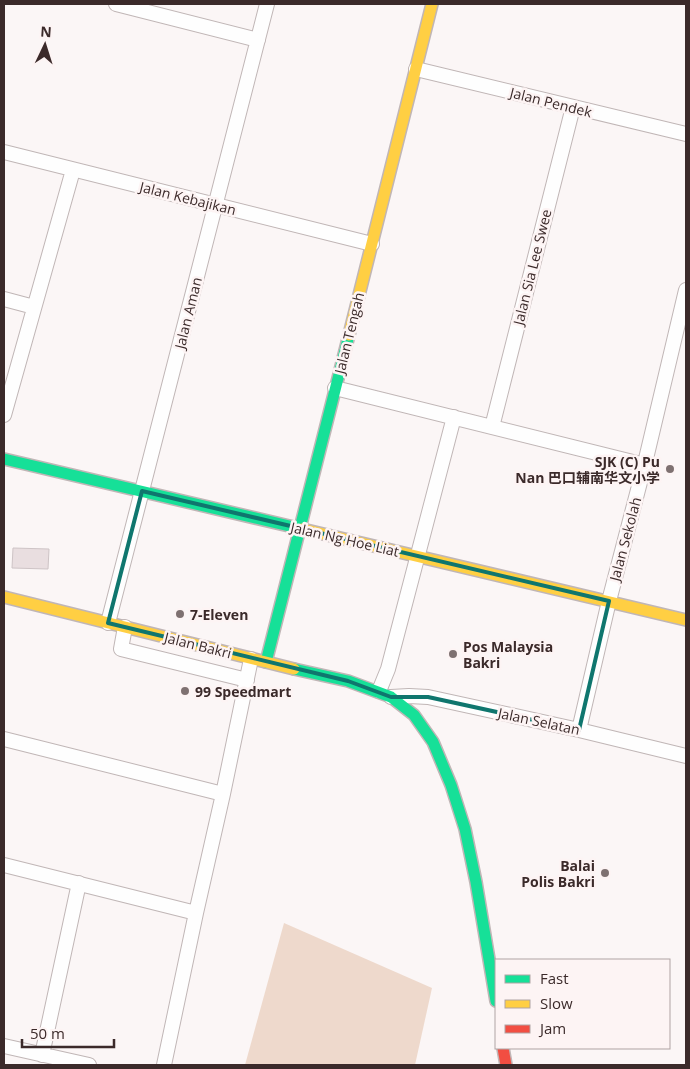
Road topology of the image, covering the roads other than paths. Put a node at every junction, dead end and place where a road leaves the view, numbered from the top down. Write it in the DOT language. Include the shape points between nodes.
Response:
graph roads {
  1 [pos="116,4"];
  2 [pos="267,4"];
  3 [pos="432,4"];
  4 [pos="258,40"];
  5 [pos="416,69"];
  6 [pos="573,107"];
  7 [pos="686,134"];
  8 [pos="4,152"];
  9 [pos="74,170"];
  10 [pos="215,205"];
  11 [pos="372,244"];
  12 [pos="686,290"];
  13 [pos="4,299"];
  14 [pos="34,308"];
  15 [pos="684,308"];
  16 [pos="335,388"];
  17 [pos="4,415"];
  18 [pos="454,417"];
  19 [pos="492,427"];
  20 [pos="4,459"];
  21 [pos="645,465"];
  22 [pos="142,491"];
  23 [pos="300,529"];
  24 [pos="417,556"];
  25 [pos="4,597"];
  26 [pos="609,602"];
  27 [pos="686,620"];
  28 [pos="108,623"];
  29 [pos="125,627"];
  30 [pos="252,659"];
  31 [pos="266,662"];
  32 [pos="247,680"];
  33 [pos="384,694"];
  34 [pos="579,730"];
  35 [pos="4,739"];
  36 [pos="686,756"];
  37 [pos="224,794"];
  38 [pos="4,865"];
  39 [pos="79,884"];
  40 [pos="196,913"];
  41 [pos="495,995"];
  42 [pos="4,1046"];
  43 [pos="504,1049"];
  44 [pos="42,1055"];
  45 [pos="89,1065"];
  46 [pos="164,1065"];
  47 [pos="506,1065"];
  1 -- 4 [label="street"];
  2 -- 4 [label="street, Jalan Aman"];
  3 -- 5 [label="street, Jalan Tengah"];
  4 -- 10 [label="street, Jalan Aman"];
  5 -- 6 [label="street, Jalan Pendek"];
  5 -- 11 [label="street, Jalan Tengah"];
  6 -- 7 [label="street, Jalan Pendek"];
  6 -- 19 [label="street, Jalan Sia Lee Swee"];
  8 -- 9 [label="street, Jalan Kebajikan"];
  9 -- 10 [label="street, Jalan Kebajikan"];
  9 -- 14 [label="street"];
  10 -- 11 [label="street, Jalan Kebajikan"];
  10 -- 22 [label="street, Jalan Aman"];
  11 -- 16 [label="street, Jalan Tengah"];
  12 -- 15 [label="street, Jalan Sekolah"];
  13 -- 14 [label="street"];
  14 -- 17 [label="street"];
  15 -- 21 [label="street, Jalan Sekolah"];
  16 -- 18 [label="street"];
  16 -- 23 [label="street, Jalan Tengah"];
  18 -- 19 [label="street"];
  18 -- 24 [label="street"];
  19 -- 21 [label="street"];
  20 -- 22 [label="street, Jalan Ng Hoe Liat"];
  21 -- 26 [label="street, Jalan Sekolah"];
  22 -- 23 [label="street, Jalan Ng Hoe Liat"];
  22 -- 28 [label="street, Jalan Aman"];
  23 -- 24 [label="street, Jalan Ng Hoe Liat"];
  23 -- 31 [label="street, Jalan Tengah"];
  24 -- 26 [label="street, Jalan Ng Hoe Liat"];
  24 -- 33 [label="street" via="386,673"];
  25 -- 28 [label="street, Jalan Bakri"];
  26 -- 27 [label="street, Jalan Ng Hoe Liat"];
  26 -- 34 [label="street, Jalan Sekolah"];
  28 -- 29 [label="street, Jalan Bakri"];
  29 -- 30 [label="street, Jalan Bakri"];
  29 -- 32 [label="street" via="121,649"];
  30 -- 31 [label="street, Jalan Bakri"];
  30 -- 32 [label="street"];
  31 -- 33 [label="street, Jalan Bakri" via="348,681"];
  32 -- 37 [label="street"];
  33 -- 34 [label="street, Jalan Selatan" via="428,697"];
  33 -- 41 [label="street, Jalan Bakri" via="414,716 431,737 451,785 467,834"];
  34 -- 36 [label="street, Jalan Selatan"];
  35 -- 37 [label="street"];
  37 -- 40 [label="street"];
  38 -- 39 [label="street"];
  39 -- 40 [label="street"];
  39 -- 44 [label="street"];
  40 -- 46 [label="street"];
  42 -- 44 [label="street"];
  43 -- 47 [label="street"];
  44 -- 45 [label="street"];
}
